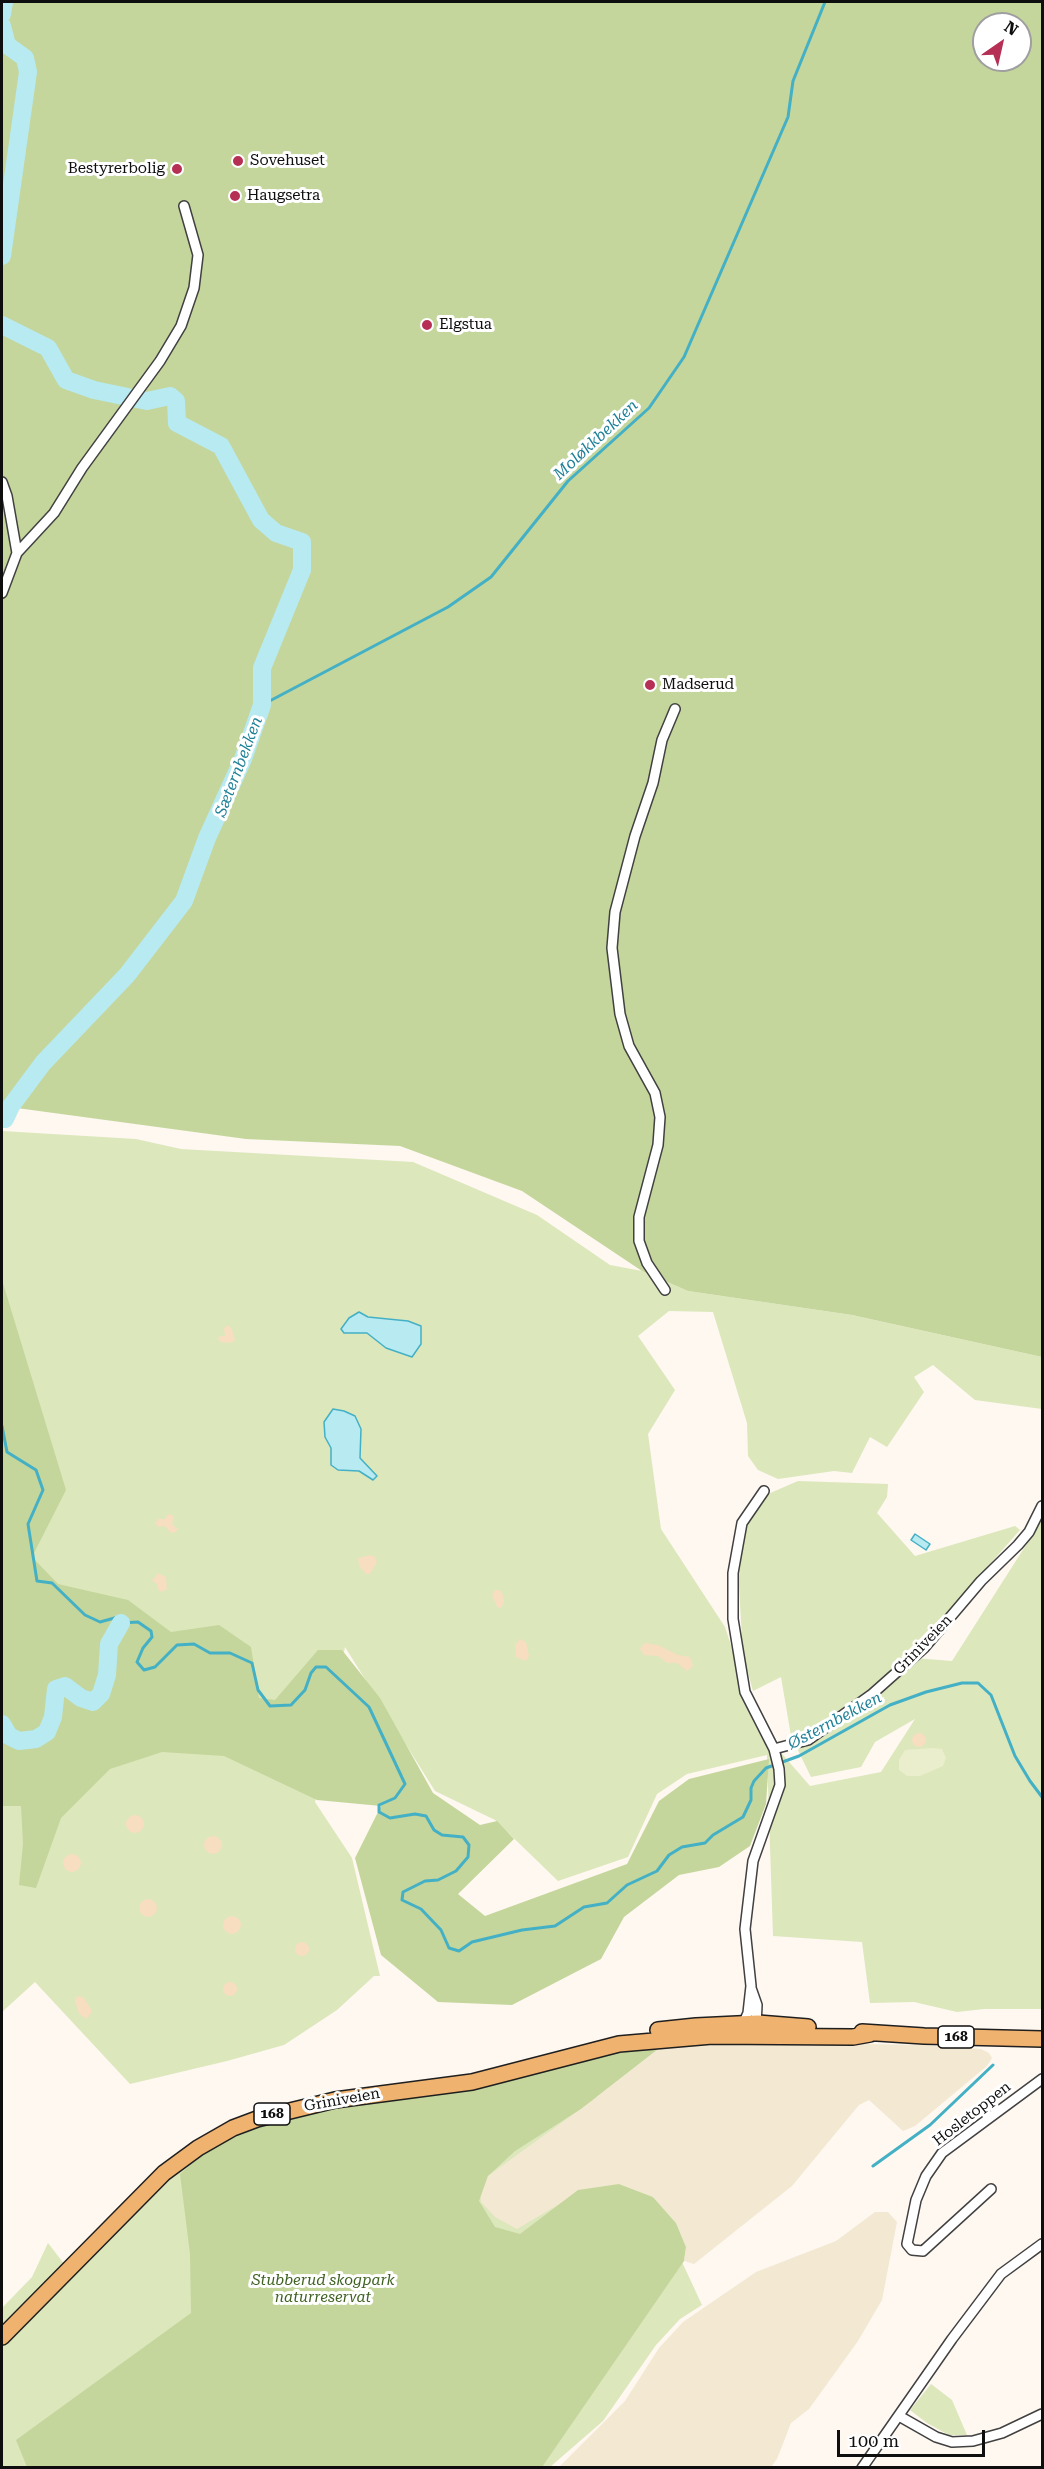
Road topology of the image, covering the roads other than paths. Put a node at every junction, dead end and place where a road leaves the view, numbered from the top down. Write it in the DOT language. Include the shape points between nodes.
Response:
graph roads {
  1 [pos="184,206"];
  2 [pos="2,482"];
  3 [pos="17,553"];
  4 [pos="2,592"];
  5 [pos="675,709"];
  6 [pos="665,1290"];
  7 [pos="764,1491"];
  8 [pos="1042,1506"];
  9 [pos="775,1753"];
  10 [pos="751,1986"];
  11 [pos="751,2027"];
  12 [pos="1042,2039"];
  13 [pos="1042,2079"];
  14 [pos="991,2189"];
  15 [pos="1042,2244"];
  16 [pos="2,2337"];
  17 [pos="1042,2414"];
  18 [pos="899,2416"];
  19 [pos="862,2468"];
  1 -- 3 [label="street" via="198,255 194,288 181,326 54,513"];
  2 -- 3 [label="street"];
  3 -- 4 [label="street"];
  5 -- 6 [label="street" via="662,740 635,836 615,912 612,948 620,1014 629,1046 655,1093 660,1117 658,1145 639,1217 639,1241 647,1263"];
  7 -- 9 [label="street" via="742,1523 733,1573 733,1619 745,1692"];
  8 -- 9 [label="street, Griniveien" via="1029,1532 924,1648 871,1695 807,1740"];
  9 -- 10 [label="street" via="780,1785 752,1870 746,1929"];
  10 -- 11 [label="street"];
  10 -- 11 [label="street" via="758,2005"];
  11 -- 12 [label="main road, Griniveien / 168"];
  11 -- 16 [label="main road, Griniveien / 168" via="619,2044 472,2082 308,2105 233,2128 190,2154 151,2185"];
  13 -- 14 [label="street, Hosletoppen" via="942,2153 916,2200 907,2244 912,2250 923,2251"];
  15 -- 18 [label="street" via="1001,2274"];
  17 -- 18 [label="street" via="1002,2433 952,2442"];
  18 -- 19 [label="street"];
}
